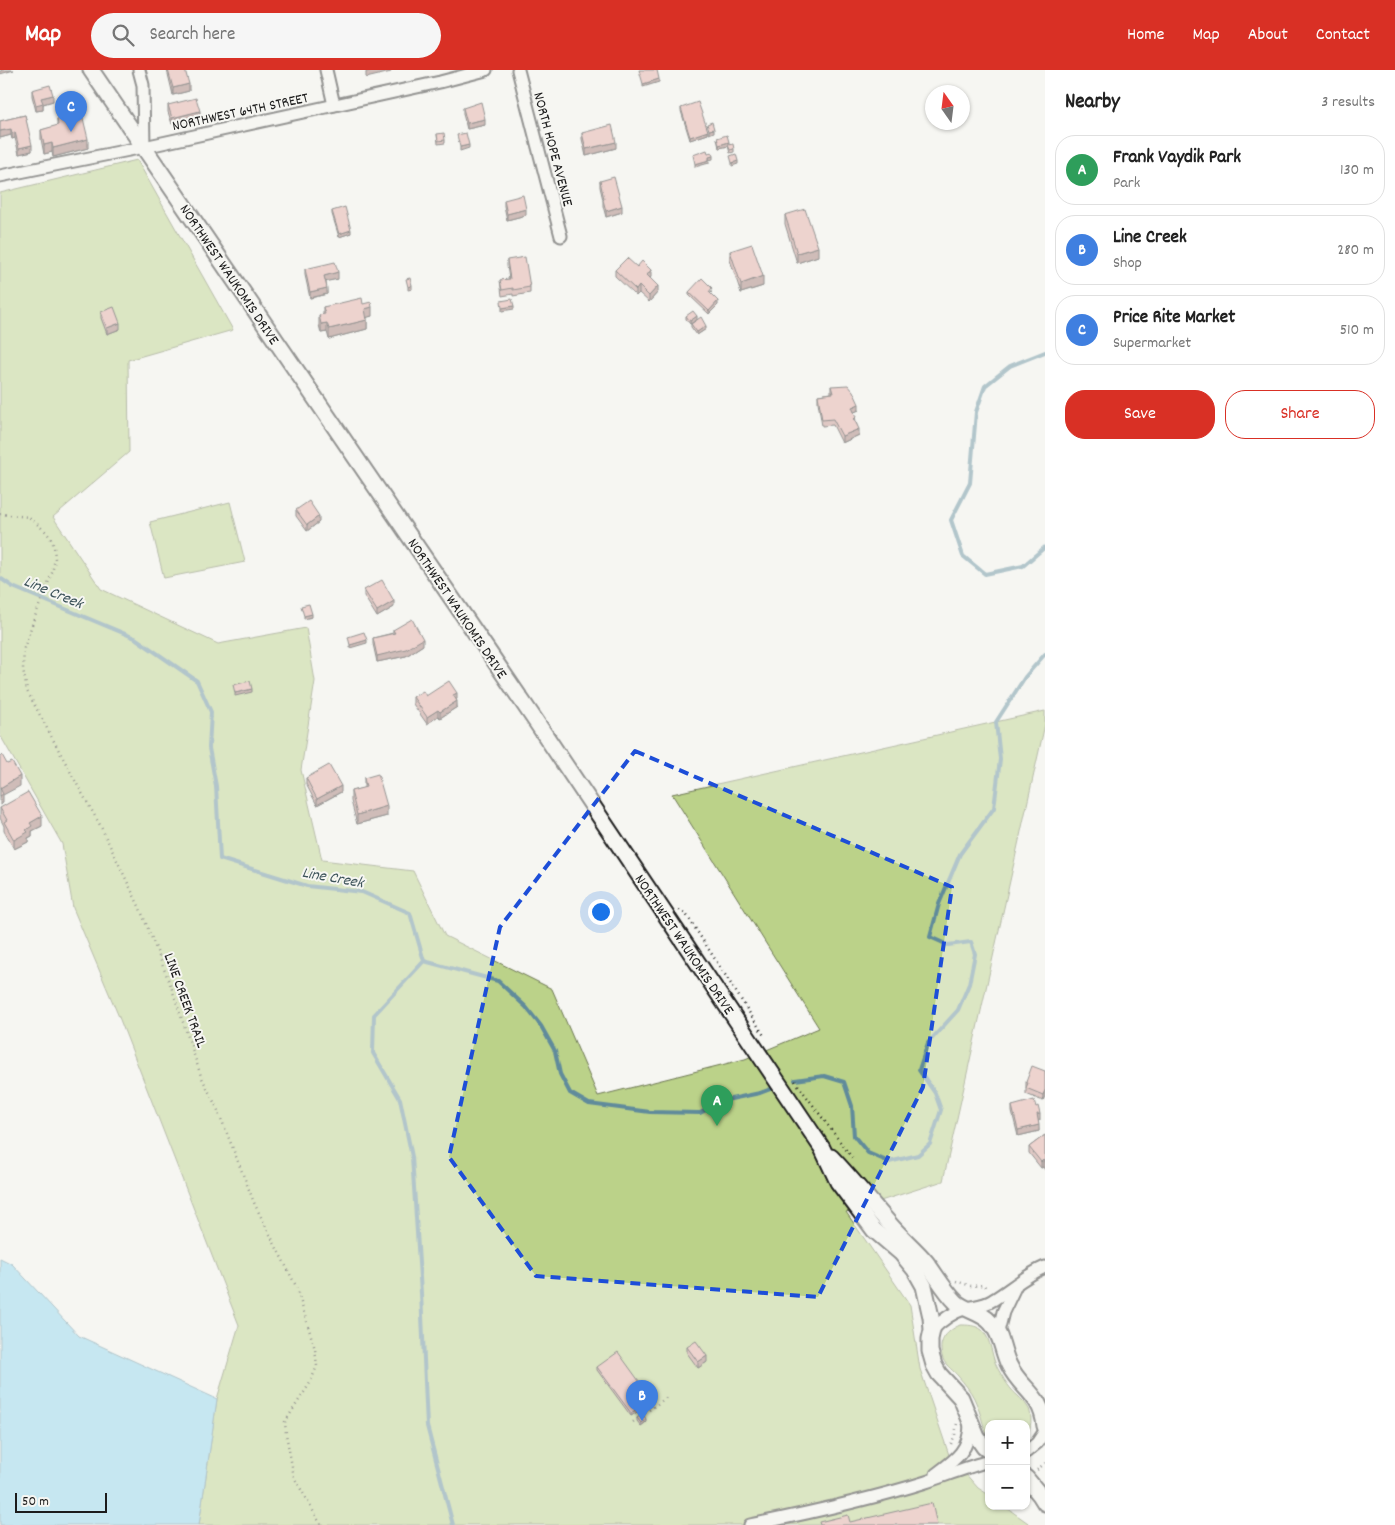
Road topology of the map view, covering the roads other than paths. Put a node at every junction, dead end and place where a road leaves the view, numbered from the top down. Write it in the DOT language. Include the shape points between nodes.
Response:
graph roads {
  1 [pos="91,70"];
  2 [pos="139,70"];
  3 [pos="326,70"];
  4 [pos="486,70"];
  5 [pos="518,70"];
  6 [pos="334,106"];
  7 [pos="144,147"];
  8 [pos="0,176"];
  9 [pos="561,236"];
  10 [pos="822,1148"];
  11 [pos="1045,1267"];
  12 [pos="1017,1283"];
  13 [pos="966,1308"];
  14 [pos="932,1330"];
  15 [pos="998,1332"];
  16 [pos="970,1418"];
  17 [pos="1045,1426"];
  18 [pos="1045,1431"];
  19 [pos="985,1448"];
  20 [pos="1030,1449"];
  21 [pos="985,1462"];
  22 [pos="927,1482"];
  23 [pos="1030,1483"];
  24 [pos="1045,1503"];
  25 [pos="750,1525"];
  1 -- 7 [label="main road, NORTHWEST WAUKOMIS DRIVE"];
  2 -- 7 [label="street" via="143,85"];
  3 -- 6 [label="street"];
  4 -- 6 [label="street, NORTHWEST 64TH STREET"];
  5 -- 9 [label="street, NORTH HOPE AVENUE"];
  6 -- 7 [label="street, NORTHWEST 64TH STREET"];
  7 -- 8 [label="street, NORTHWEST 64TH STREET"];
  7 -- 10 [label="main road, NORTHWEST WAUKOMIS DRIVE"];
  10 -- 13 [label="main road, NORTHWEST WAUKOMIS DRIVE" via="926,1263 945,1290"];
  10 -- 14 [label="main road, NORTHWEST WAUKOMIS DRIVE" via="838,1182 855,1206 874,1230 902,1253 915,1270 924,1286"];
  11 -- 12 [label="street"];
  12 -- 13 [label="street" via="992,1301"];
  12 -- 15 [label="street" via="1003,1312"];
  13 -- 14 [label="street"];
  13 -- 15 [label="main road, NORTHWEST WAUKOMIS DRIVE" via="991,1322"];
  14 -- 16 [label="main road, NORTHWEST WAUKOMIS DRIVE" via="930,1351 934,1365 961,1398"];
  15 -- 17 [label="main road, NORTHWEST WAUKOMIS DRIVE" via="1013,1374 1040,1405"];
  16 -- 19 [label="main road, NORTHWEST WAUKOMIS DRIVE"];
  16 -- 22 [label="street" via="970,1436 961,1452"];
  18 -- 20 [label="street"];
  21 -- 22 [label="street"];
  22 -- 25 [label="street"];
  23 -- 24 [label="main road"];
}
